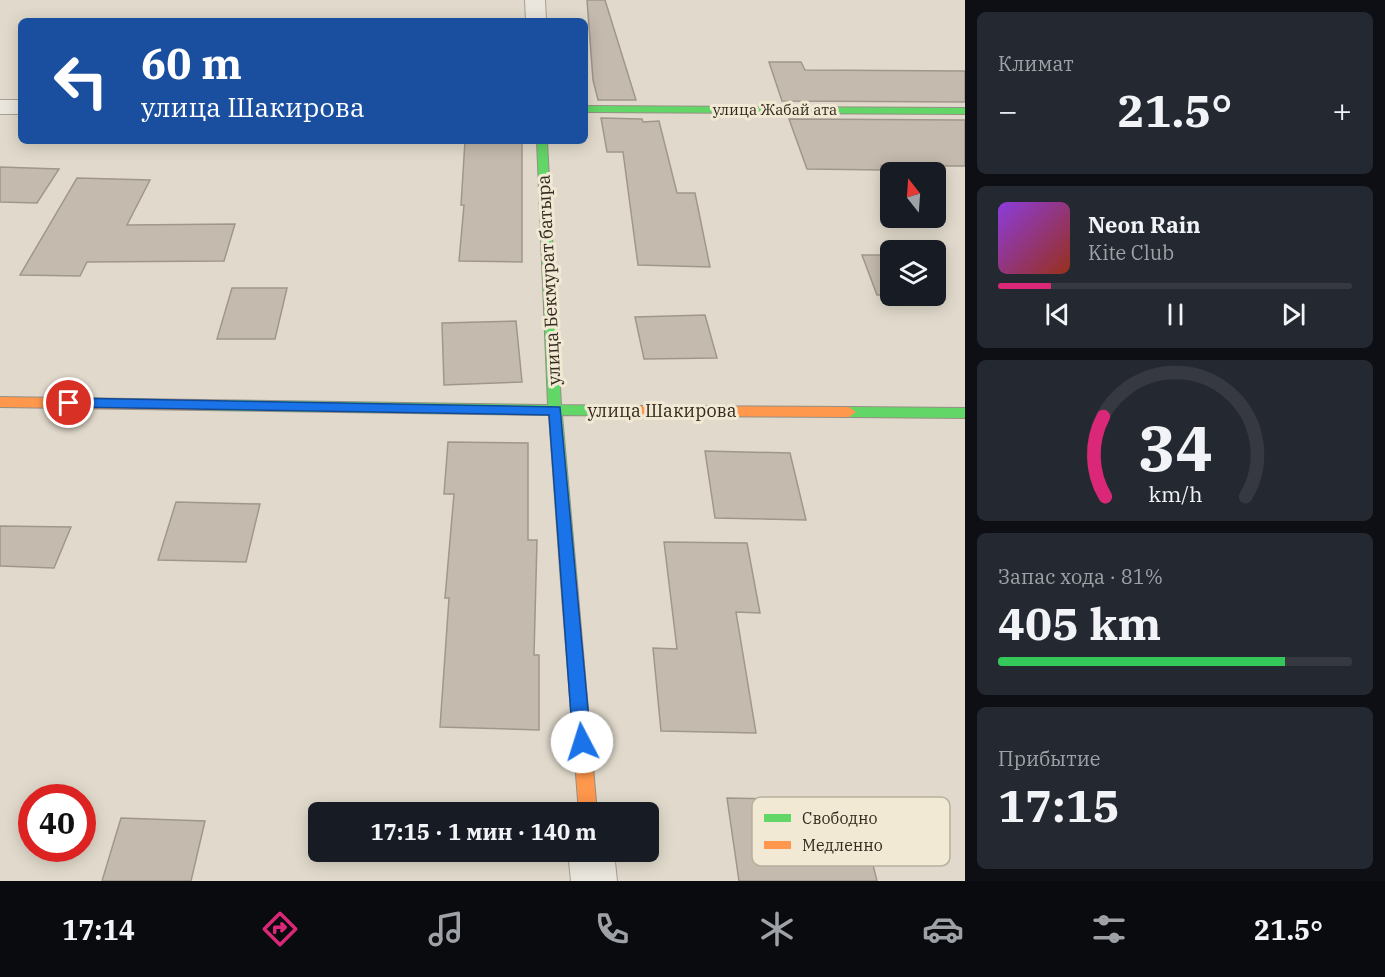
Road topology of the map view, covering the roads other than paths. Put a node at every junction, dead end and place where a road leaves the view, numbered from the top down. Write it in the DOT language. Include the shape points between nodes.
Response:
graph roads {
  1 [pos="536,0"];
  2 [pos="536,18"];
  3 [pos="0,106"];
  4 [pos="18,107"];
  5 [pos="588,109"];
  6 [pos="965,111"];
  7 [pos="542,144"];
  8 [pos="0,402"];
  9 [pos="555,410"];
  10 [pos="965,413"];
  11 [pos="587,802"];
  12 [pos="592,862"];
  13 [pos="594,881"];
  1 -- 2 [label="street"];
  3 -- 4 [label="street"];
  5 -- 6 [label="street, улица Жабай ата"];
  7 -- 9 [label="street, улица Бекмурат батыра"];
  8 -- 9 [label="street, улица Шакирова"];
  9 -- 10 [label="street, улица Шакирова"];
  9 -- 11 [label="street, улица Бекмурат батыра"];
  12 -- 13 [label="street"];
}
